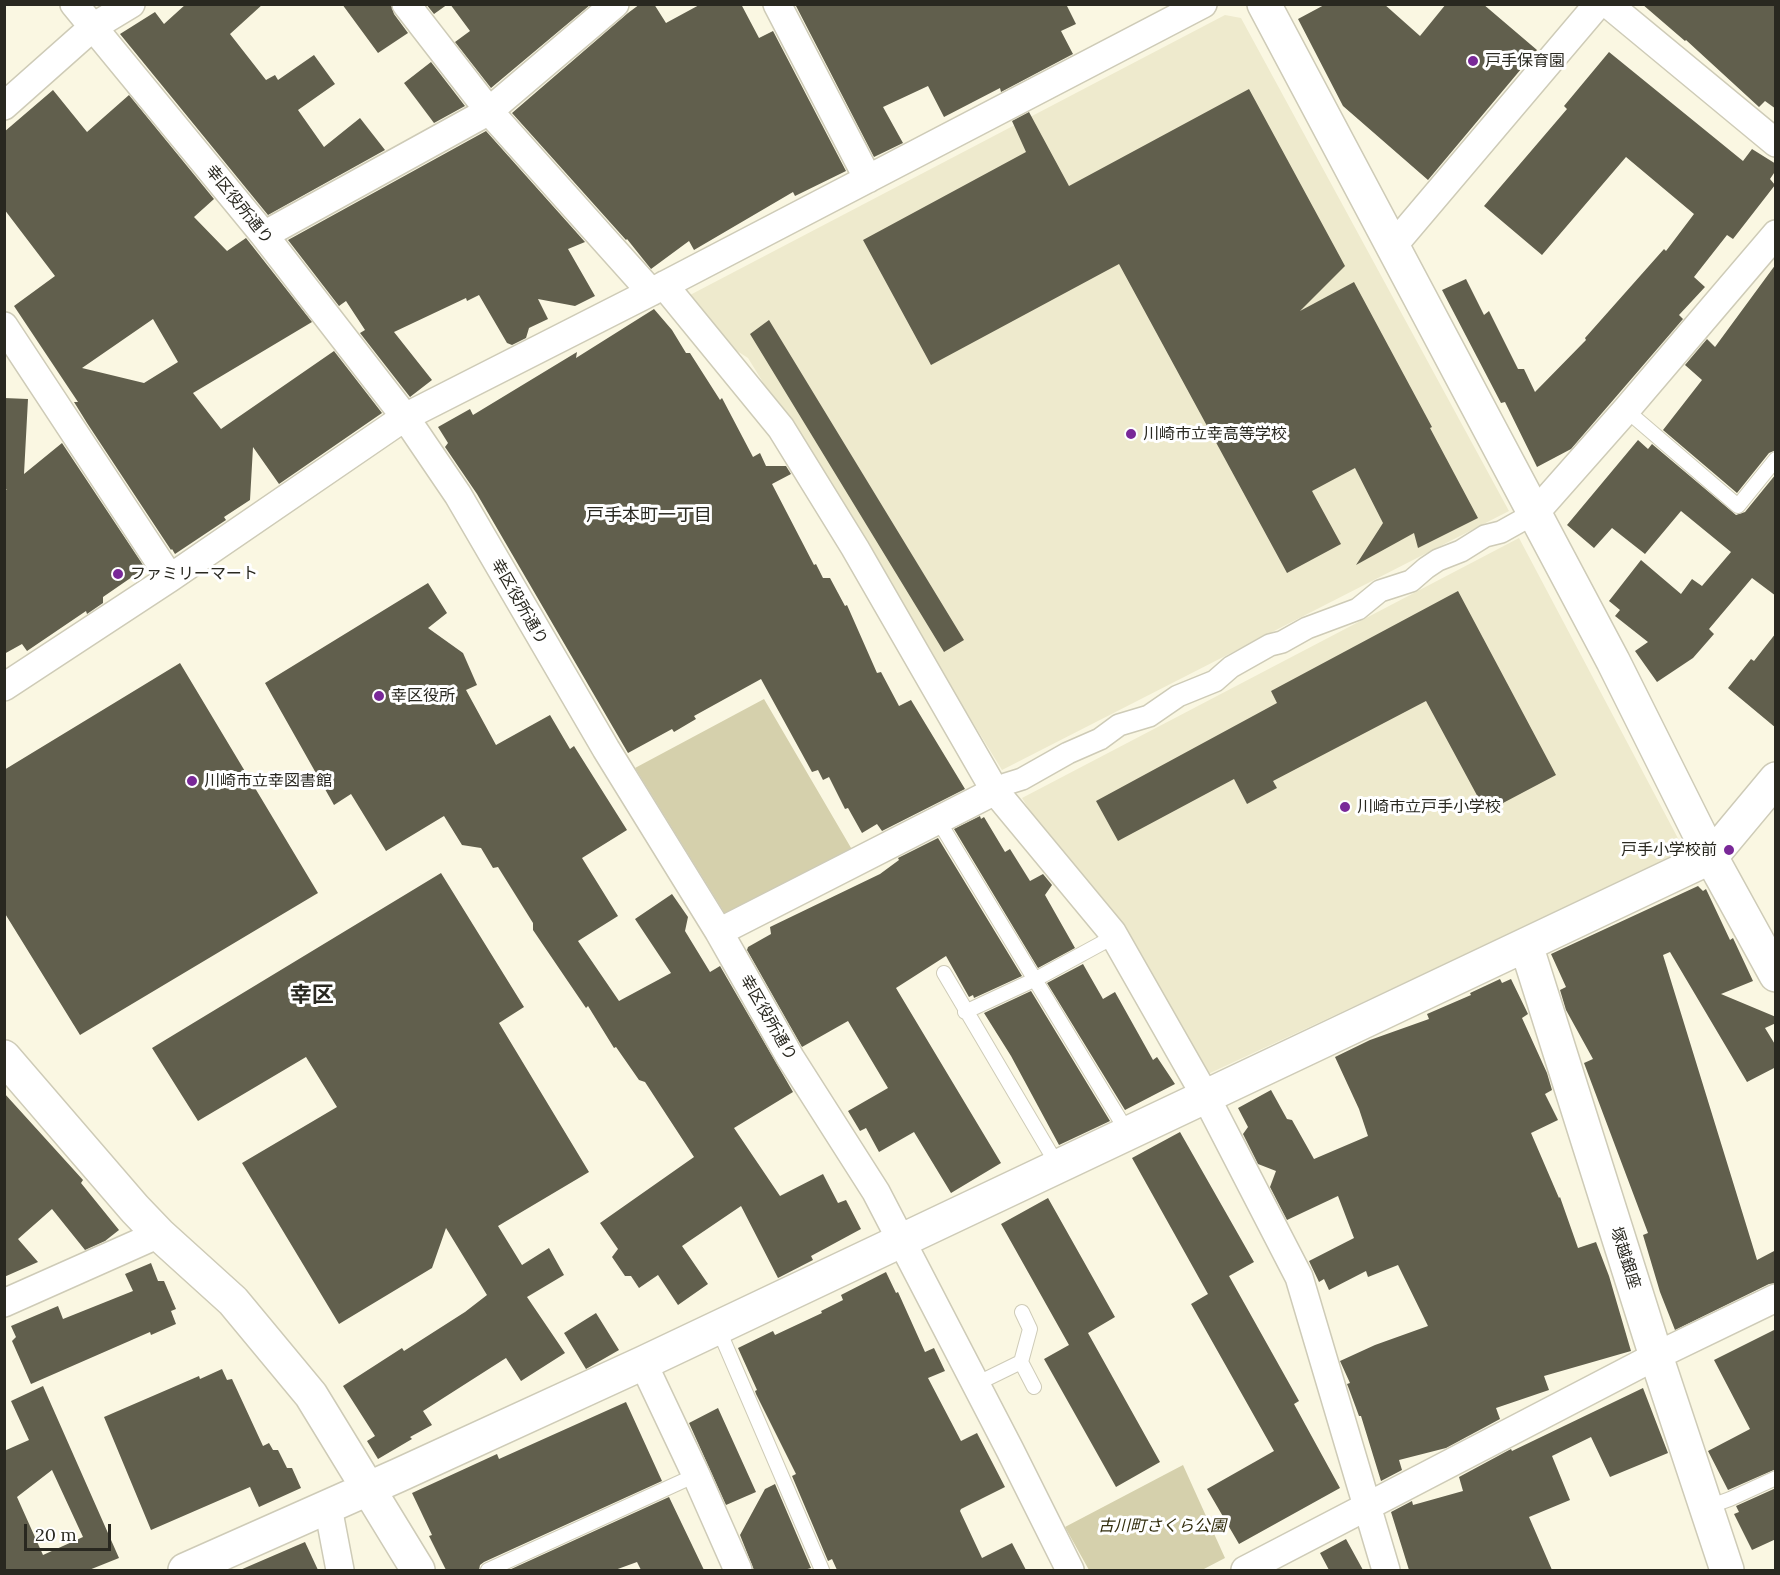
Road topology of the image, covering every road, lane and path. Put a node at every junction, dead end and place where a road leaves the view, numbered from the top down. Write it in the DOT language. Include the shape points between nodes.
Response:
graph roads {
  1 [pos="74,4"];
  2 [pos="131,4"];
  3 [pos="406,4"];
  4 [pos="615,4"];
  5 [pos="777,4"];
  6 [pos="1203,4"];
  7 [pos="1264,4"];
  8 [pos="1598,4"];
  9 [pos="1608,4"];
  10 [pos="93,27"];
  11 [pos="4,106"];
  12 [pos="489,111"];
  13 [pos="1776,143"];
  14 [pos="868,179"];
  15 [pos="1776,234"];
  16 [pos="264,235"];
  17 [pos="1393,246"];
  18 [pos="657,289"];
  19 [pos="4,326"];
  20 [pos="1626,410"];
  21 [pos="405,417"];
  22 [pos="1773,468"];
  23 [pos="1535,513"];
  24 [pos="170,578"];
  25 [pos="4,687"];
  26 [pos="1776,779"];
  27 [pos="994,791"];
  28 [pos="938,820"];
  29 [pos="1711,857"];
  30 [pos="719,932"];
  31 [pos="1115,936"];
  32 [pos="1526,945"];
  33 [pos="944,973"];
  34 [pos="1776,975"];
  35 [pos="1036,979"];
  36 [pos="965,1012"];
  37 [pos="4,1057"];
  38 [pos="1206,1097"];
  39 [pos="1128,1133"];
  40 [pos="1058,1166"];
  41 [pos="159,1234"];
  42 [pos="902,1241"];
  43 [pos="1776,1298"];
  44 [pos="4,1303"];
  45 [pos="1022,1312"];
  46 [pos="718,1328"];
  47 [pos="1656,1356"];
  48 [pos="1021,1362"];
  49 [pos="643,1363"];
  50 [pos="976,1384"];
  51 [pos="1034,1387"];
  52 [pos="696,1475"];
  53 [pos="1776,1478"];
  54 [pos="368,1489"];
  55 [pos="1367,1506"];
  56 [pos="328,1507"];
  57 [pos="1708,1507"];
  58 [pos="185,1570"];
  59 [pos="340,1570"];
  60 [pos="418,1570"];
  61 [pos="488,1570"];
  62 [pos="738,1570"];
  63 [pos="822,1570"];
  64 [pos="1070,1570"];
  65 [pos="1245,1570"];
  66 [pos="1386,1570"];
  67 [pos="1727,1570"];
  1 -- 10 [label="street, 幸区役所通り"];
  2 -- 10 [label="street"];
  3 -- 12 [label="street"];
  4 -- 12 [label="street"];
  5 -- 14 [label="street"];
  6 -- 14 [label="street"];
  7 -- 17 [label="street"];
  8 -- 17 [label="street"];
  9 -- 13 [label="street"];
  10 -- 11 [label="street"];
  10 -- 16 [label="street, 幸区役所通り"];
  12 -- 16 [label="street"];
  12 -- 18 [label="street"];
  14 -- 18 [label="street"];
  15 -- 20 [label="street"];
  16 -- 21 [label="street, 幸区役所通り"];
  17 -- 23 [label="street"];
  18 -- 21 [label="street"];
  18 -- 27 [label="street" via="781,428 855,548"];
  19 -- 24 [label="street"];
  20 -- 22 [label="lane" via="1738,506"];
  20 -- 23 [label="street"];
  21 -- 24 [label="street"];
  21 -- 30 [label="street, 幸区役所通り" via="458,495 606,749"];
  23 -- 27 [label="street" via="1438,561 1411,581 1380,591 1358,609 1270,645 1215,681 1178,696 1149,716 1119,725 1100,739"];
  23 -- 29 [label="street"];
  24 -- 25 [label="street"];
  26 -- 29 [label="street"];
  27 -- 28 [label="street"];
  27 -- 31 [label="street"];
  28 -- 30 [label="street"];
  28 -- 35 [label="lane"];
  29 -- 32 [label="street"];
  29 -- 34 [label="street"];
  30 -- 42 [label="street, 幸区役所通り"];
  31 -- 35 [label="lane"];
  31 -- 38 [label="street"];
  32 -- 38 [label="street"];
  32 -- 47 [label="street, 塚越銀座"];
  33 -- 36 [label="lane"];
  35 -- 36 [label="lane"];
  35 -- 39 [label="lane"];
  36 -- 40 [label="lane"];
  37 -- 41 [label="street"];
  38 -- 39 [label="street"];
  38 -- 55 [label="street" via="1299,1278"];
  39 -- 40 [label="street"];
  40 -- 42 [label="street"];
  41 -- 44 [label="street"];
  41 -- 54 [label="street" via="233,1301 311,1395"];
  42 -- 46 [label="street"];
  42 -- 50 [label="street, 幸区役所通り"];
  43 -- 47 [label="street"];
  45 -- 48 [label="lane" via="1030,1329"];
  46 -- 49 [label="street"];
  46 -- 63 [label="lane"];
  47 -- 55 [label="street"];
  47 -- 57 [label="street, 塚越銀座"];
  48 -- 50 [label="lane"];
  48 -- 51 [label="lane"];
  49 -- 52 [label="street"];
  49 -- 54 [label="street"];
  50 -- 64 [label="street, 幸区役所通り"];
  52 -- 61 [label="lane"];
  52 -- 62 [label="street"];
  53 -- 57 [label="lane"];
  54 -- 56 [label="street"];
  54 -- 60 [label="street"];
  55 -- 65 [label="street"];
  55 -- 66 [label="street"];
  56 -- 58 [label="street"];
  56 -- 59 [label="street"];
  57 -- 67 [label="street, 塚越銀座"];
}
